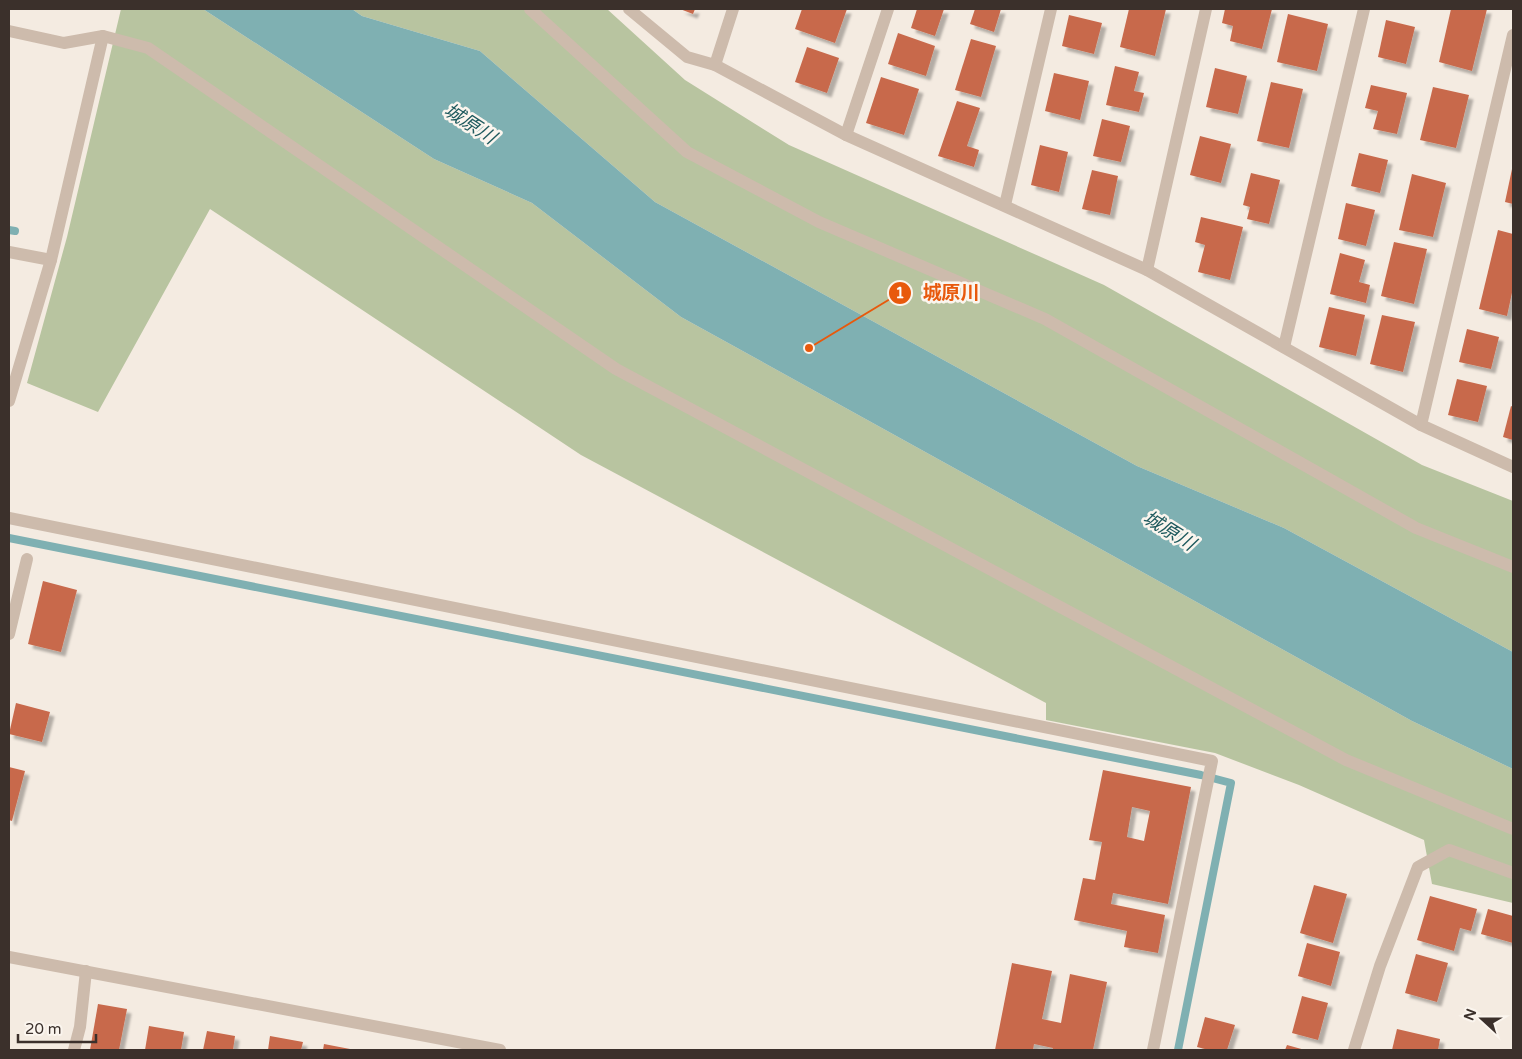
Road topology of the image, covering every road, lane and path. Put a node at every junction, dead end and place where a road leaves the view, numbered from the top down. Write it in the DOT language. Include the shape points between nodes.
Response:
graph roads {
  1 [pos="530,9"];
  2 [pos="629,9"];
  3 [pos="733,9"];
  4 [pos="888,9"];
  5 [pos="1051,9"];
  6 [pos="1206,9"];
  7 [pos="1364,9"];
  8 [pos="642,14"];
  9 [pos="9,31"];
  10 [pos="1513,34"];
  11 [pos="103,36"];
  12 [pos="715,65"];
  13 [pos="846,135"];
  14 [pos="1005,205"];
  15 [pos="9,252"];
  16 [pos="51,260"];
  17 [pos="1147,270"];
  18 [pos="1284,347"];
  19 [pos="9,401"];
  20 [pos="1421,425"];
  21 [pos="1513,467"];
  22 [pos="9,518"];
  23 [pos="27,559"];
  24 [pos="1513,567"];
  25 [pos="9,634"];
  26 [pos="1513,829"];
  27 [pos="1513,873"];
  28 [pos="9,957"];
  29 [pos="86,971"];
  30 [pos="74,1050"];
  31 [pos="500,1050"];
  32 [pos="1154,1050"];
  33 [pos="1354,1050"];
  1 -- 24 [label="street" via="687,152 819,222 1044,319 1416,528"];
  2 -- 8 [label="street"];
  3 -- 12 [label="street"];
  4 -- 13 [label="street"];
  5 -- 14 [label="street"];
  6 -- 17 [label="street"];
  7 -- 18 [label="street"];
  8 -- 12 [label="street" via="687,57"];
  9 -- 11 [label="street" via="64,43"];
  10 -- 20 [label="street"];
  11 -- 16 [label="street"];
  11 -- 26 [label="street" via="148,48 616,368 1346,760"];
  12 -- 13 [label="street"];
  13 -- 14 [label="street"];
  14 -- 17 [label="street"];
  15 -- 16 [label="street"];
  16 -- 19 [label="street"];
  17 -- 18 [label="street"];
  18 -- 20 [label="street"];
  20 -- 21 [label="street"];
  22 -- 32 [label="street" via="1212,761"];
  23 -- 25 [label="street"];
  27 -- 33 [label="street" via="1449,850 1418,867 1380,966"];
  28 -- 29 [label="street"];
  29 -- 30 [label="street"];
  29 -- 31 [label="street"];
}
